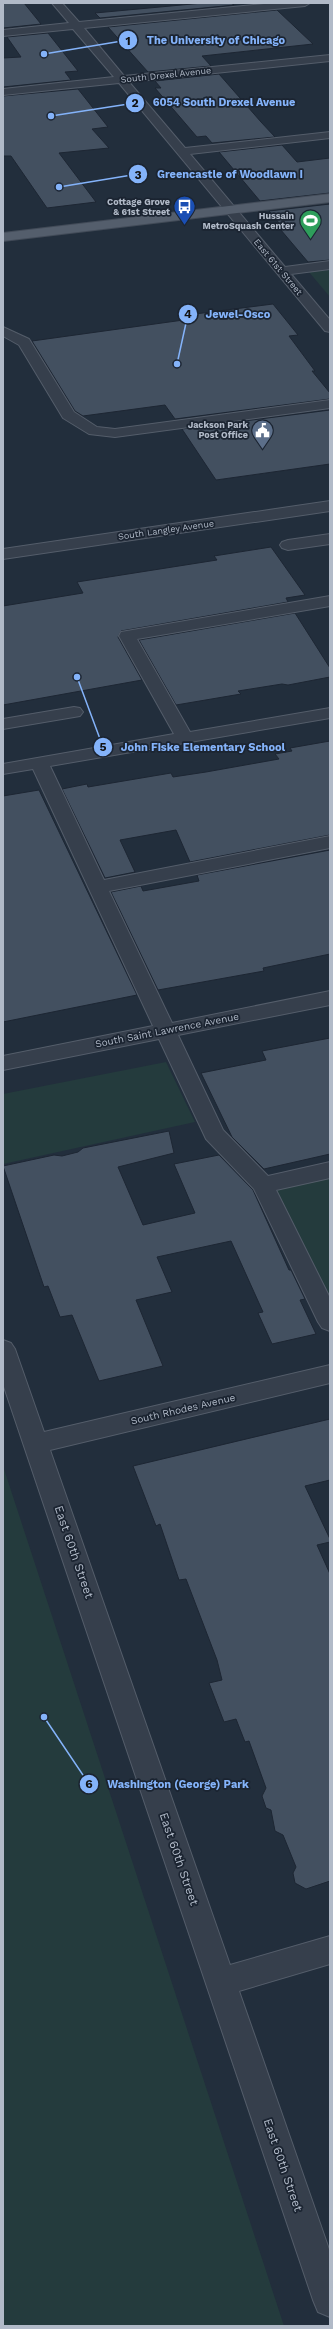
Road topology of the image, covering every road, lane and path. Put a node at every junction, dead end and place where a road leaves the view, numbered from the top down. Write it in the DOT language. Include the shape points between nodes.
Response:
graph roads {
  1 [pos="57,3"];
  2 [pos="306,3"];
  3 [pos="76,26"];
  4 [pos="3,33"];
  5 [pos="330,58"];
  6 [pos="121,80"];
  7 [pos="3,92"];
  8 [pos="330,135"];
  9 [pos="181,152"];
  10 [pos="330,198"];
  11 [pos="229,210"];
  12 [pos="3,237"];
  13 [pos="330,266"];
  14 [pos="282,271"];
  15 [pos="330,328"];
  16 [pos="3,331"];
  17 [pos="330,404"];
  18 [pos="330,506"];
  19 [pos="330,539"];
  20 [pos="288,545"];
  21 [pos="3,554"];
  22 [pos="330,601"];
  23 [pos="74,712"];
  24 [pos="330,713"];
  25 [pos="3,724"];
  26 [pos="185,738"];
  27 [pos="39,763"];
  28 [pos="3,769"];
  29 [pos="330,842"];
  30 [pos="97,887"];
  31 [pos="330,998"];
  32 [pos="165,1031"];
  33 [pos="3,1063"];
  34 [pos="330,1170"];
  35 [pos="263,1186"];
  36 [pos="330,1322"];
  37 [pos="3,1349"];
  38 [pos="330,1374"];
  39 [pos="36,1444"];
  40 [pos="330,1950"];
  41 [pos="222,1982"];
  42 [pos="330,2300"];
  1 -- 3 [label="street, East 61st Street"];
  2 -- 3 [label="street"];
  3 -- 4 [label="street"];
  3 -- 6 [label="street, East 61st Street"];
  5 -- 6 [label="street, South Drexel Avenue"];
  6 -- 7 [label="street, South Drexel Avenue"];
  6 -- 9 [label="street, East 61st Street"];
  8 -- 9 [label="street"];
  9 -- 11 [label="street, East 61st Street"];
  10 -- 11 [label="main road"];
  11 -- 12 [label="main road"];
  11 -- 14 [label="street, East 61st Street"];
  13 -- 14 [label="street"];
  14 -- 15 [label="street, East 61st Street"];
  16 -- 17 [label="street" via="24,342 68,415 83,427 94,431 115,434"];
  18 -- 21 [label="street, South Langley Avenue"];
  19 -- 20 [label="street"];
  22 -- 26 [label="street" via="127,636"];
  23 -- 25 [label="street"];
  24 -- 26 [label="street"];
  26 -- 27 [label="street"];
  27 -- 28 [label="street"];
  27 -- 30 [label="street"];
  29 -- 30 [label="street"];
  30 -- 32 [label="street"];
  31 -- 32 [label="street, South Saint Lawrence Avenue"];
  32 -- 33 [label="street, South Saint Lawrence Avenue"];
  32 -- 35 [label="street" via="214,1134"];
  34 -- 35 [label="street"];
  35 -- 36 [label="street"];
  37 -- 39 [label="street, East 60th Street"];
  38 -- 39 [label="street, South Rhodes Avenue"];
  39 -- 41 [label="street, East 60th Street"];
  40 -- 41 [label="street"];
  41 -- 42 [label="street, East 60th Street"];
}
